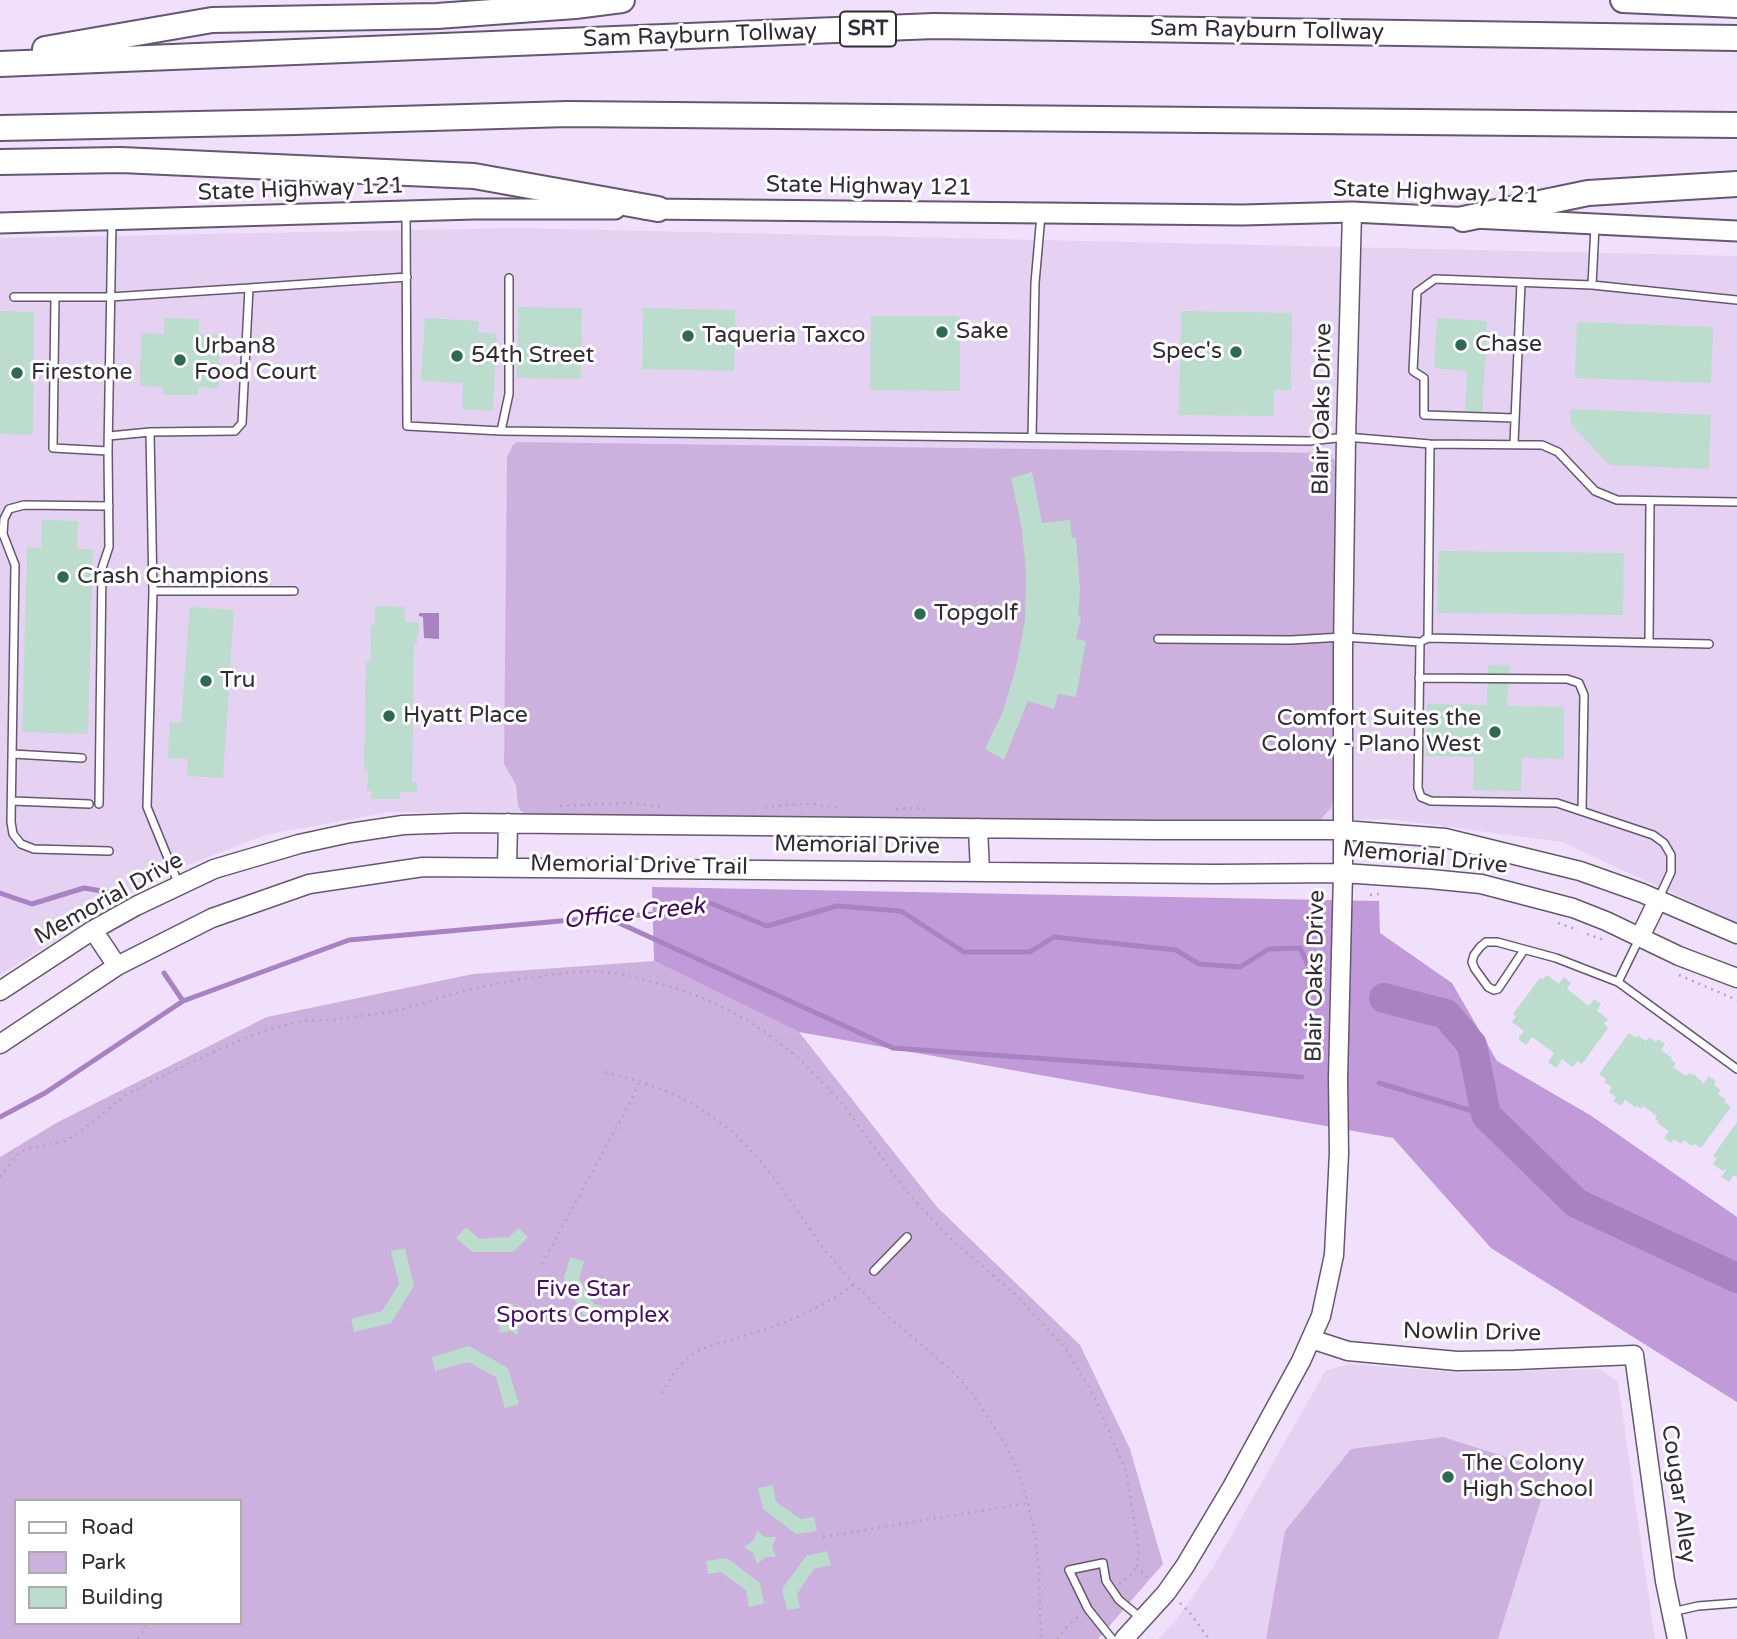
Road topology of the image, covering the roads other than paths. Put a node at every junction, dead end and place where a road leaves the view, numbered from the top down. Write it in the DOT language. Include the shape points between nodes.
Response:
graph roads {
  1 [pos="622,0"];
  2 [pos="1623,0"];
  3 [pos="1737,5"];
  4 [pos="1737,38"];
  5 [pos="0,57"];
  6 [pos="0,64"];
  7 [pos="1737,125"];
  8 [pos="0,128"];
  9 [pos="0,162"];
  10 [pos="1737,184"];
  11 [pos="658,209"];
  12 [pos="406,212"];
  13 [pos="1352,212"];
  14 [pos="1041,213"];
  15 [pos="1463,219"];
  16 [pos="112,220"];
  17 [pos="0,223"];
  18 [pos="1595,224"];
  19 [pos="1737,231"];
  20 [pos="407,277"];
  21 [pos="509,278"];
  22 [pos="1521,284"];
  23 [pos="1592,285"];
  24 [pos="249,288"];
  25 [pos="14,297"];
  26 [pos="55,297"];
  27 [pos="110,297"];
  28 [pos="1737,300"];
  29 [pos="1515,418"];
  30 [pos="501,431"];
  31 [pos="150,432"];
  32 [pos="109,436"];
  33 [pos="1032,438"];
  34 [pos="1346,438"];
  35 [pos="1514,443"];
  36 [pos="1430,444"];
  37 [pos="108,451"];
  38 [pos="1650,501"];
  39 [pos="1737,502"];
  40 [pos="109,506"];
  41 [pos="153,591"];
  42 [pos="294,591"];
  43 [pos="1343,636"];
  44 [pos="1428,638"];
  45 [pos="1158,639"];
  46 [pos="1420,642"];
  47 [pos="1649,642"];
  48 [pos="1709,644"];
  49 [pos="1419,678"];
  50 [pos="13,754"];
  51 [pos="82,758"];
  52 [pos="12,801"];
  53 [pos="89,804"];
  54 [pos="99,804"];
  55 [pos="1582,811"];
  56 [pos="508,823"];
  57 [pos="978,828"];
  58 [pos="1343,830"];
  59 [pos="109,851"];
  60 [pos="507,867"];
  61 [pos="980,872"];
  62 [pos="1343,873"];
  63 [pos="179,885"];
  64 [pos="1658,900"];
  65 [pos="93,930"];
  66 [pos="1737,934"];
  67 [pos="1637,944"];
  68 [pos="1524,950"];
  69 [pos="117,966"];
  70 [pos="1737,978"];
  71 [pos="1618,982"];
  72 [pos="0,991"];
  73 [pos="0,1044"];
  74 [pos="1737,1069"];
  75 [pos="907,1237"];
  76 [pos="874,1271"];
  77 [pos="1311,1339"];
  78 [pos="1634,1355"];
  79 [pos="1737,1603"];
  80 [pos="1671,1612"];
  81 [pos="1142,1620"];
  82 [pos="1112,1639"];
  83 [pos="1124,1639"];
  84 [pos="1676,1639"];
  1 -- 5 [label="highway" via="437,16 212,20"];
  2 -- 3 [label="highway"];
  4 -- 6 [label="highway, Sam Rayburn Tollway / SRT" via="934,26"];
  7 -- 8 [label="highway" via="568,114"];
  9 -- 11 [label="highway" via="121,160 474,176"];
  10 -- 15 [label="highway" via="1588,193"];
  11 -- 12 [label="main road, State Highway 121"];
  11 -- 14 [label="main road, State Highway 121"];
  12 -- 16 [label="main road, State Highway 121"];
  12 -- 20 [label="lane"];
  13 -- 14 [label="main road, State Highway 121"];
  13 -- 15 [label="main road, State Highway 121"];
  13 -- 34 [label="street, Blair Oaks Drive"];
  14 -- 33 [label="lane"];
  15 -- 18 [label="main road, State Highway 121"];
  16 -- 17 [label="main road, State Highway 121"];
  16 -- 27 [label="lane"];
  18 -- 19 [label="main road, State Highway 121"];
  18 -- 23 [label="lane"];
  20 -- 24 [label="lane"];
  20 -- 30 [label="lane" via="407,426"];
  21 -- 30 [label="lane" via="509,394"];
  22 -- 23 [label="lane"];
  22 -- 29 [label="lane"];
  22 -- 29 [label="lane" via="1435,279 1417,292 1414,344 1413,371 1424,378 1424,415"];
  23 -- 28 [label="lane"];
  24 -- 27 [label="lane"];
  24 -- 31 [label="lane" via="242,423 234,431"];
  25 -- 26 [label="lane"];
  26 -- 27 [label="lane"];
  26 -- 37 [label="lane" via="54,449"];
  27 -- 32 [label="lane"];
  29 -- 35 [label="lane"];
  30 -- 33 [label="lane"];
  31 -- 32 [label="lane"];
  31 -- 41 [label="lane"];
  32 -- 37 [label="lane"];
  33 -- 34 [label="lane"];
  34 -- 36 [label="lane"];
  34 -- 43 [label="street, Blair Oaks Drive"];
  35 -- 36 [label="lane"];
  35 -- 38 [label="lane" via="1542,445 1558,452 1595,491 1617,500"];
  36 -- 44 [label="lane"];
  37 -- 40 [label="lane"];
  38 -- 39 [label="lane"];
  38 -- 47 [label="lane"];
  40 -- 50 [label="lane" via="24,505 9,509 4,519 3,534 15,565"];
  40 -- 54 [label="lane" via="109,547 102,568"];
  41 -- 42 [label="lane"];
  41 -- 63 [label="lane" via="147,807"];
  43 -- 45 [label="lane"];
  43 -- 46 [label="lane"];
  43 -- 58 [label="street, Blair Oaks Drive"];
  44 -- 46 [label="lane"];
  44 -- 47 [label="lane"];
  46 -- 49 [label="lane"];
  47 -- 48 [label="lane"];
  49 -- 55 [label="lane" via="1421,797 1432,801 1557,803"];
  49 -- 55 [label="lane" via="1567,679 1579,683 1584,695"];
  50 -- 51 [label="lane"];
  50 -- 52 [label="lane"];
  52 -- 53 [label="lane"];
  52 -- 59 [label="lane" via="13,834 21,844 34,849"];
  55 -- 64 [label="lane" via="1664,843 1671,855 1671,872"];
  56 -- 57 [label="street, Memorial Drive"];
  56 -- 60 [label="street"];
  56 -- 63 [label="street, Memorial Drive" via="403,825 350,833 256,856"];
  57 -- 58 [label="street, Memorial Drive"];
  57 -- 61 [label="street"];
  58 -- 62 [label="street, Blair Oaks Drive"];
  58 -- 64 [label="street, Memorial Drive" via="1445,838 1580,871"];
  60 -- 61 [label="street, Memorial Drive"];
  60 -- 69 [label="street, Memorial Drive" via="423,867 309,884 212,918"];
  61 -- 62 [label="street, Memorial Drive"];
  62 -- 67 [label="street, Memorial Drive" via="1481,884 1573,908 1606,921"];
  62 -- 77 [label="street, Blair Oaks Drive" via="1334,1255 1321,1316"];
  63 -- 65 [label="street, Memorial Drive"];
  64 -- 66 [label="street, Memorial Drive"];
  64 -- 67 [label="street"];
  65 -- 69 [label="street"];
  65 -- 72 [label="street, Memorial Drive"];
  67 -- 70 [label="street, Memorial Drive"];
  67 -- 71 [label="lane"];
  68 -- 68 [label="lane" via="1486,942 1472,962 1494,990"];
  68 -- 71 [label="lane"];
  69 -- 73 [label="street, Memorial Drive"];
  71 -- 74 [label="lane"];
  75 -- 76 [label="lane"];
  77 -- 78 [label="street, Nowlin Drive" via="1348,1351 1457,1361"];
  77 -- 81 [label="street, Blair Oaks Drive" via="1185,1566"];
  78 -- 80 [label="street, Cougar Alley"];
  79 -- 80 [label="lane"];
  80 -- 84 [label="street, Cougar Alley"];
  81 -- 82 [label="lane" via="1119,1600 1106,1581 1103,1563 1069,1570 1088,1609"];
  81 -- 83 [label="street, Blair Oaks Drive"];
}
